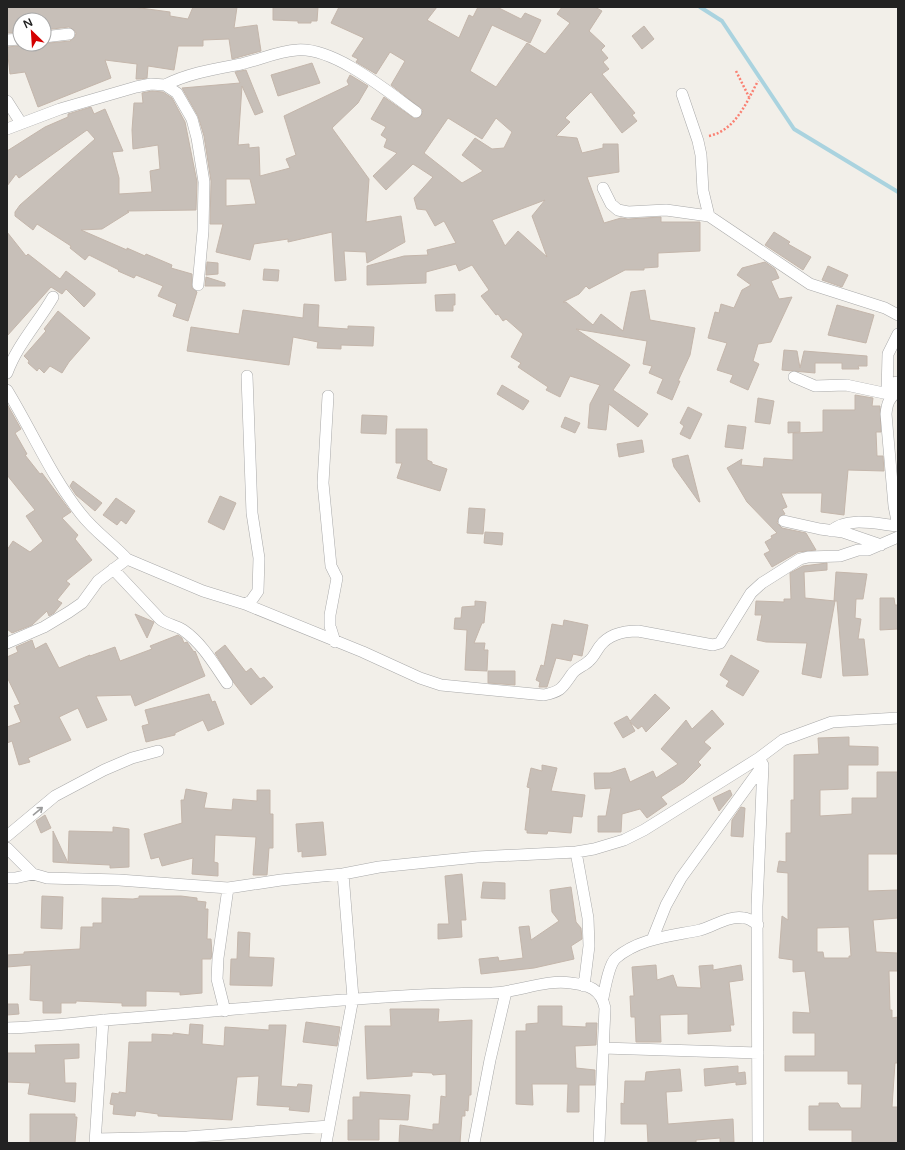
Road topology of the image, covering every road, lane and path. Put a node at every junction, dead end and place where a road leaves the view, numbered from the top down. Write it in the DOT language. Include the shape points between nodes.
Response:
graph roads {
  1 [pos="69,34"];
  2 [pos="52,36"];
  3 [pos="736,71"];
  4 [pos="758,81"];
  5 [pos="165,85"];
  6 [pos="682,94"];
  7 [pos="749,97"];
  8 [pos="7,101"];
  9 [pos="416,112"];
  10 [pos="21,123"];
  11 [pos="7,129"];
  12 [pos="697,136"];
  13 [pos="603,188"];
  14 [pos="709,216"];
  15 [pos="198,285"];
  16 [pos="53,297"];
  17 [pos="898,315"];
  18 [pos="898,334"];
  19 [pos="7,373"];
  20 [pos="247,376"];
  21 [pos="794,376"];
  22 [pos="893,389"];
  23 [pos="7,390"];
  24 [pos="328,396"];
  25 [pos="784,521"];
  26 [pos="898,526"];
  27 [pos="830,531"];
  28 [pos="898,537"];
  29 [pos="881,545"];
  30 [pos="127,560"];
  31 [pos="113,569"];
  32 [pos="245,604"];
  33 [pos="335,642"];
  34 [pos="7,643"];
  35 [pos="227,683"];
  36 [pos="898,718"];
  37 [pos="158,751"];
  38 [pos="761,762"];
  39 [pos="7,836"];
  40 [pos="7,848"];
  41 [pos="576,852"];
  42 [pos="32,874"];
  43 [pos="343,874"];
  44 [pos="7,878"];
  45 [pos="228,888"];
  46 [pos="758,925"];
  47 [pos="652,940"];
  48 [pos="584,986"];
  49 [pos="506,992"];
  50 [pos="353,998"];
  51 [pos="603,998"];
  52 [pos="225,1011"];
  53 [pos="103,1020"];
  54 [pos="7,1028"];
  55 [pos="603,1048"];
  56 [pos="758,1053"];
  57 [pos="329,1126"];
  58 [pos="96,1141"];
  59 [pos="326,1143"];
  60 [pos="474,1143"];
  61 [pos="599,1143"];
  62 [pos="758,1143"];
  1 -- 2 [label="street"];
  3 -- 7 [label="path"];
  4 -- 7 [label="path"];
  5 -- 9 [label="street" via="180,78 286,51 310,51 364,74"];
  5 -- 10 [label="street" via="136,87"];
  5 -- 15 [label="street" via="177,93 192,119 197,138 204,196"];
  6 -- 12 [label="street"];
  7 -- 12 [label="path" via="735,121 711,136"];
  8 -- 10 [label="street"];
  10 -- 11 [label="street"];
  12 -- 14 [label="street" via="703,190"];
  13 -- 14 [label="street" via="611,204 618,210 666,210"];
  14 -- 17 [label="street" via="810,284 862,300"];
  16 -- 19 [label="street" via="29,331"];
  18 -- 22 [label="street" via="886,364"];
  20 -- 32 [label="street" via="252,513 259,558 258,591 251,601"];
  21 -- 22 [label="street" via="815,386 846,385"];
  22 -- 26 [label="street" via="886,414"];
  23 -- 30 [label="street" via="73,504"];
  24 -- 33 [label="street" via="323,483 331,566 337,578 330,615 330,626"];
  25 -- 27 [label="street"];
  26 -- 27 [label="street" via="844,523"];
  27 -- 29 [label="street" via="843,532"];
  28 -- 29 [label="street"];
  29 -- 33 [label="street" via="840,556 800,559 751,593 720,643 713,645 638,631 626,631 611,636 589,661 572,674 562,688 555,693 544,695 441,684 420,678"];
  30 -- 31 [label="street"];
  30 -- 32 [label="street" via="203,591"];
  31 -- 34 [label="street" via="98,581 82,603 44,627"];
  31 -- 35 [label="street" via="160,619 166,624 182,629 203,648"];
  32 -- 33 [label="street"];
  36 -- 38 [label="street" via="832,722 783,740"];
  39 -- 37 [label="street, one-way" via="55,796 111,767"];
  38 -- 41 [label="street" via="624,840"];
  38 -- 46 [label="street"];
  38 -- 47 [label="street" via="681,878 666,905"];
  40 -- 42 [label="street"];
  41 -- 43 [label="street" via="469,858 378,867"];
  41 -- 48 [label="street" via="588,918 589,946"];
  42 -- 44 [label="street"];
  42 -- 45 [label="street" via="47,878"];
  43 -- 45 [label="street"];
  43 -- 50 [label="street"];
  45 -- 52 [label="street" via="217,979"];
  46 -- 47 [label="street" via="746,918 739,918"];
  46 -- 56 [label="street"];
  47 -- 51 [label="street" via="628,950 615,959"];
  48 -- 49 [label="street" via="570,982 541,984"];
  48 -- 51 [label="street" via="601,994"];
  49 -- 50 [label="street"];
  49 -- 60 [label="street"];
  50 -- 52 [label="street"];
  50 -- 57 [label="street"];
  51 -- 55 [label="street"];
  52 -- 53 [label="street"];
  53 -- 54 [label="street"];
  53 -- 58 [label="street"];
  55 -- 56 [label="street"];
  55 -- 61 [label="street"];
  56 -- 62 [label="street"];
  57 -- 58 [label="street"];
  57 -- 59 [label="street"];
}
